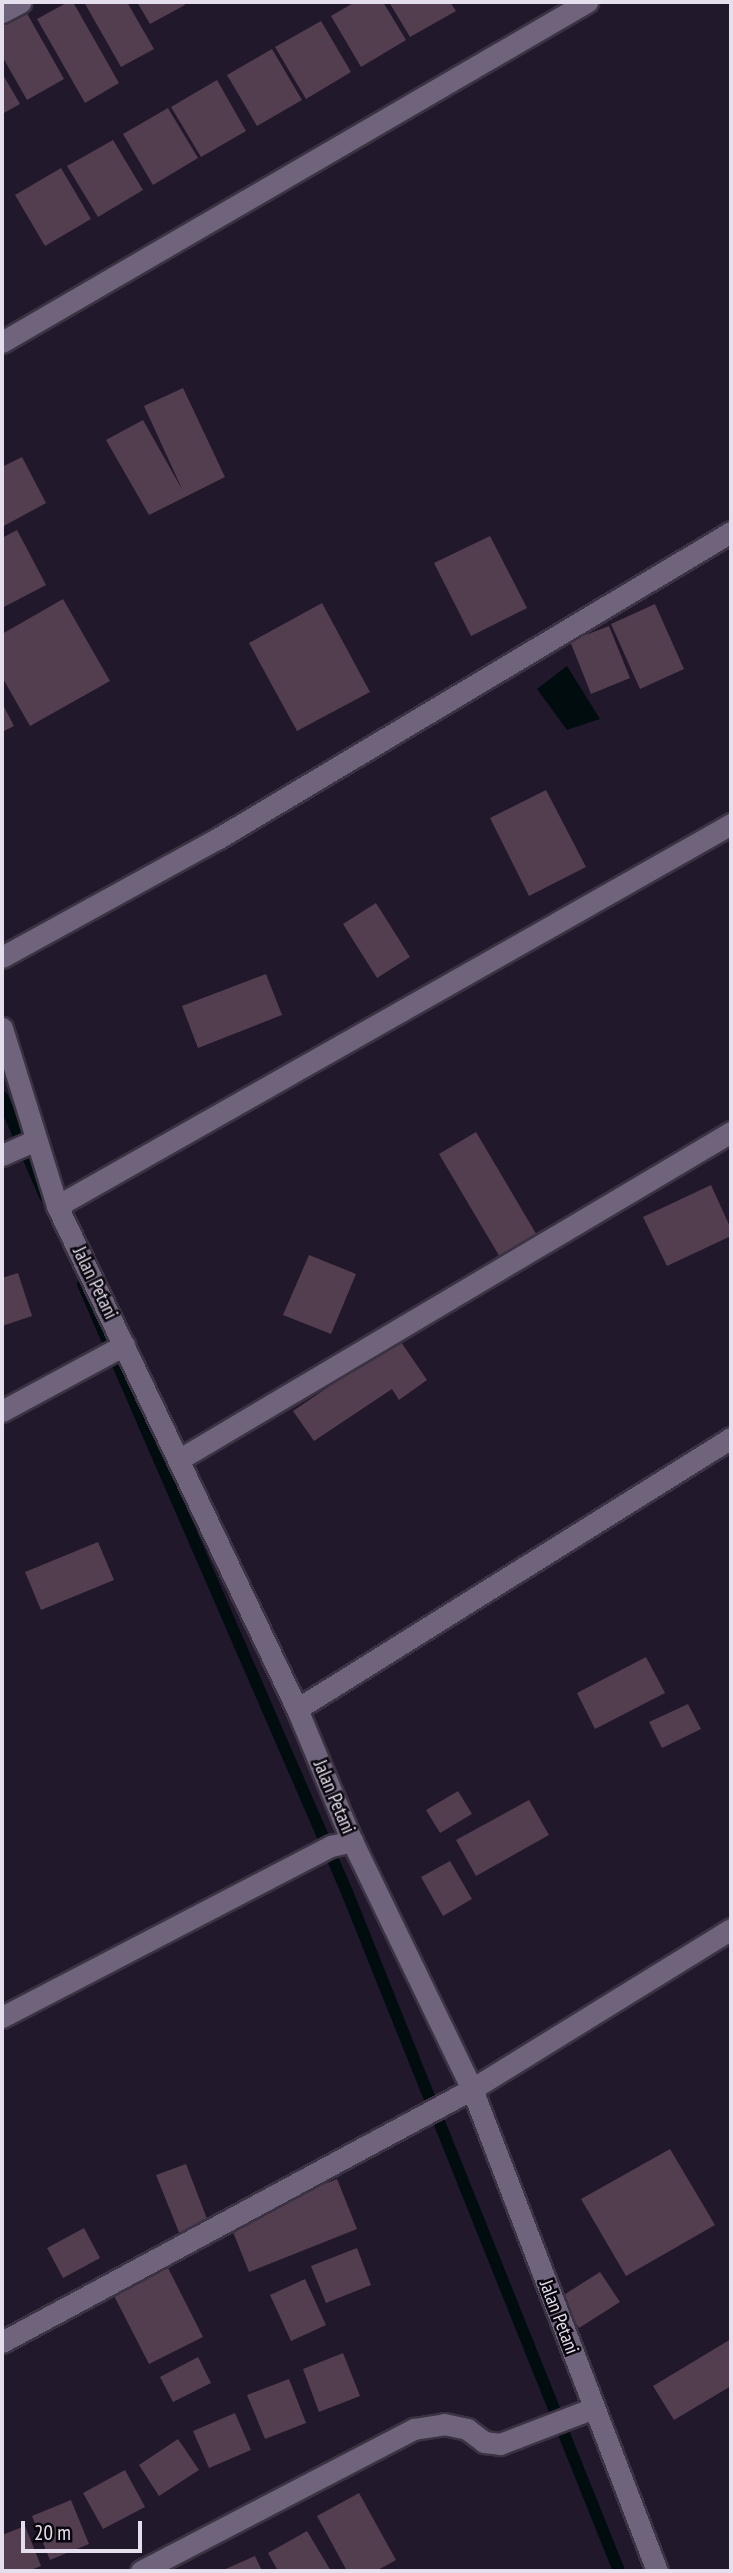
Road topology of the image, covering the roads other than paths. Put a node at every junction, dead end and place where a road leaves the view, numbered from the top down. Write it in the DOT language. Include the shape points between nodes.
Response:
graph roads {
  1 [pos="20,2"];
  2 [pos="587,2"];
  3 [pos="2,12"];
  4 [pos="2,342"];
  5 [pos="731,532"];
  6 [pos="731,824"];
  7 [pos="2,957"];
  8 [pos="2,1028"];
  9 [pos="731,1132"];
  10 [pos="35,1140"];
  11 [pos="2,1155"];
  12 [pos="57,1206"];
  13 [pos="124,1345"];
  14 [pos="2,1411"];
  15 [pos="731,1438"];
  16 [pos="178,1460"];
  17 [pos="297,1709"];
  18 [pos="352,1841"];
  19 [pos="731,1929"];
  20 [pos="2,2017"];
  21 [pos="464,2093"];
  22 [pos="2,2342"];
  23 [pos="594,2408"];
  24 [pos="141,2571"];
  25 [pos="657,2571"];
  1 -- 3 [label="street"];
  2 -- 4 [label="street"];
  5 -- 7 [label="street" via="217,839"];
  6 -- 12 [label="street"];
  8 -- 10 [label="street, Jalan Petani"];
  9 -- 16 [label="street"];
  10 -- 11 [label="street"];
  10 -- 12 [label="street, Jalan Petani"];
  12 -- 13 [label="street, Jalan Petani"];
  13 -- 14 [label="street"];
  13 -- 16 [label="street, Jalan Petani"];
  15 -- 17 [label="street"];
  16 -- 17 [label="street, Jalan Petani"];
  17 -- 18 [label="street, Jalan Petani"];
  18 -- 20 [label="street" via="331,1846"];
  18 -- 21 [label="street, Jalan Petani"];
  19 -- 21 [label="street"];
  21 -- 22 [label="street"];
  21 -- 23 [label="street, Jalan Petani"];
  23 -- 24 [label="street" via="500,2444 444,2424 414,2429"];
  23 -- 25 [label="street, Jalan Petani"];
}
